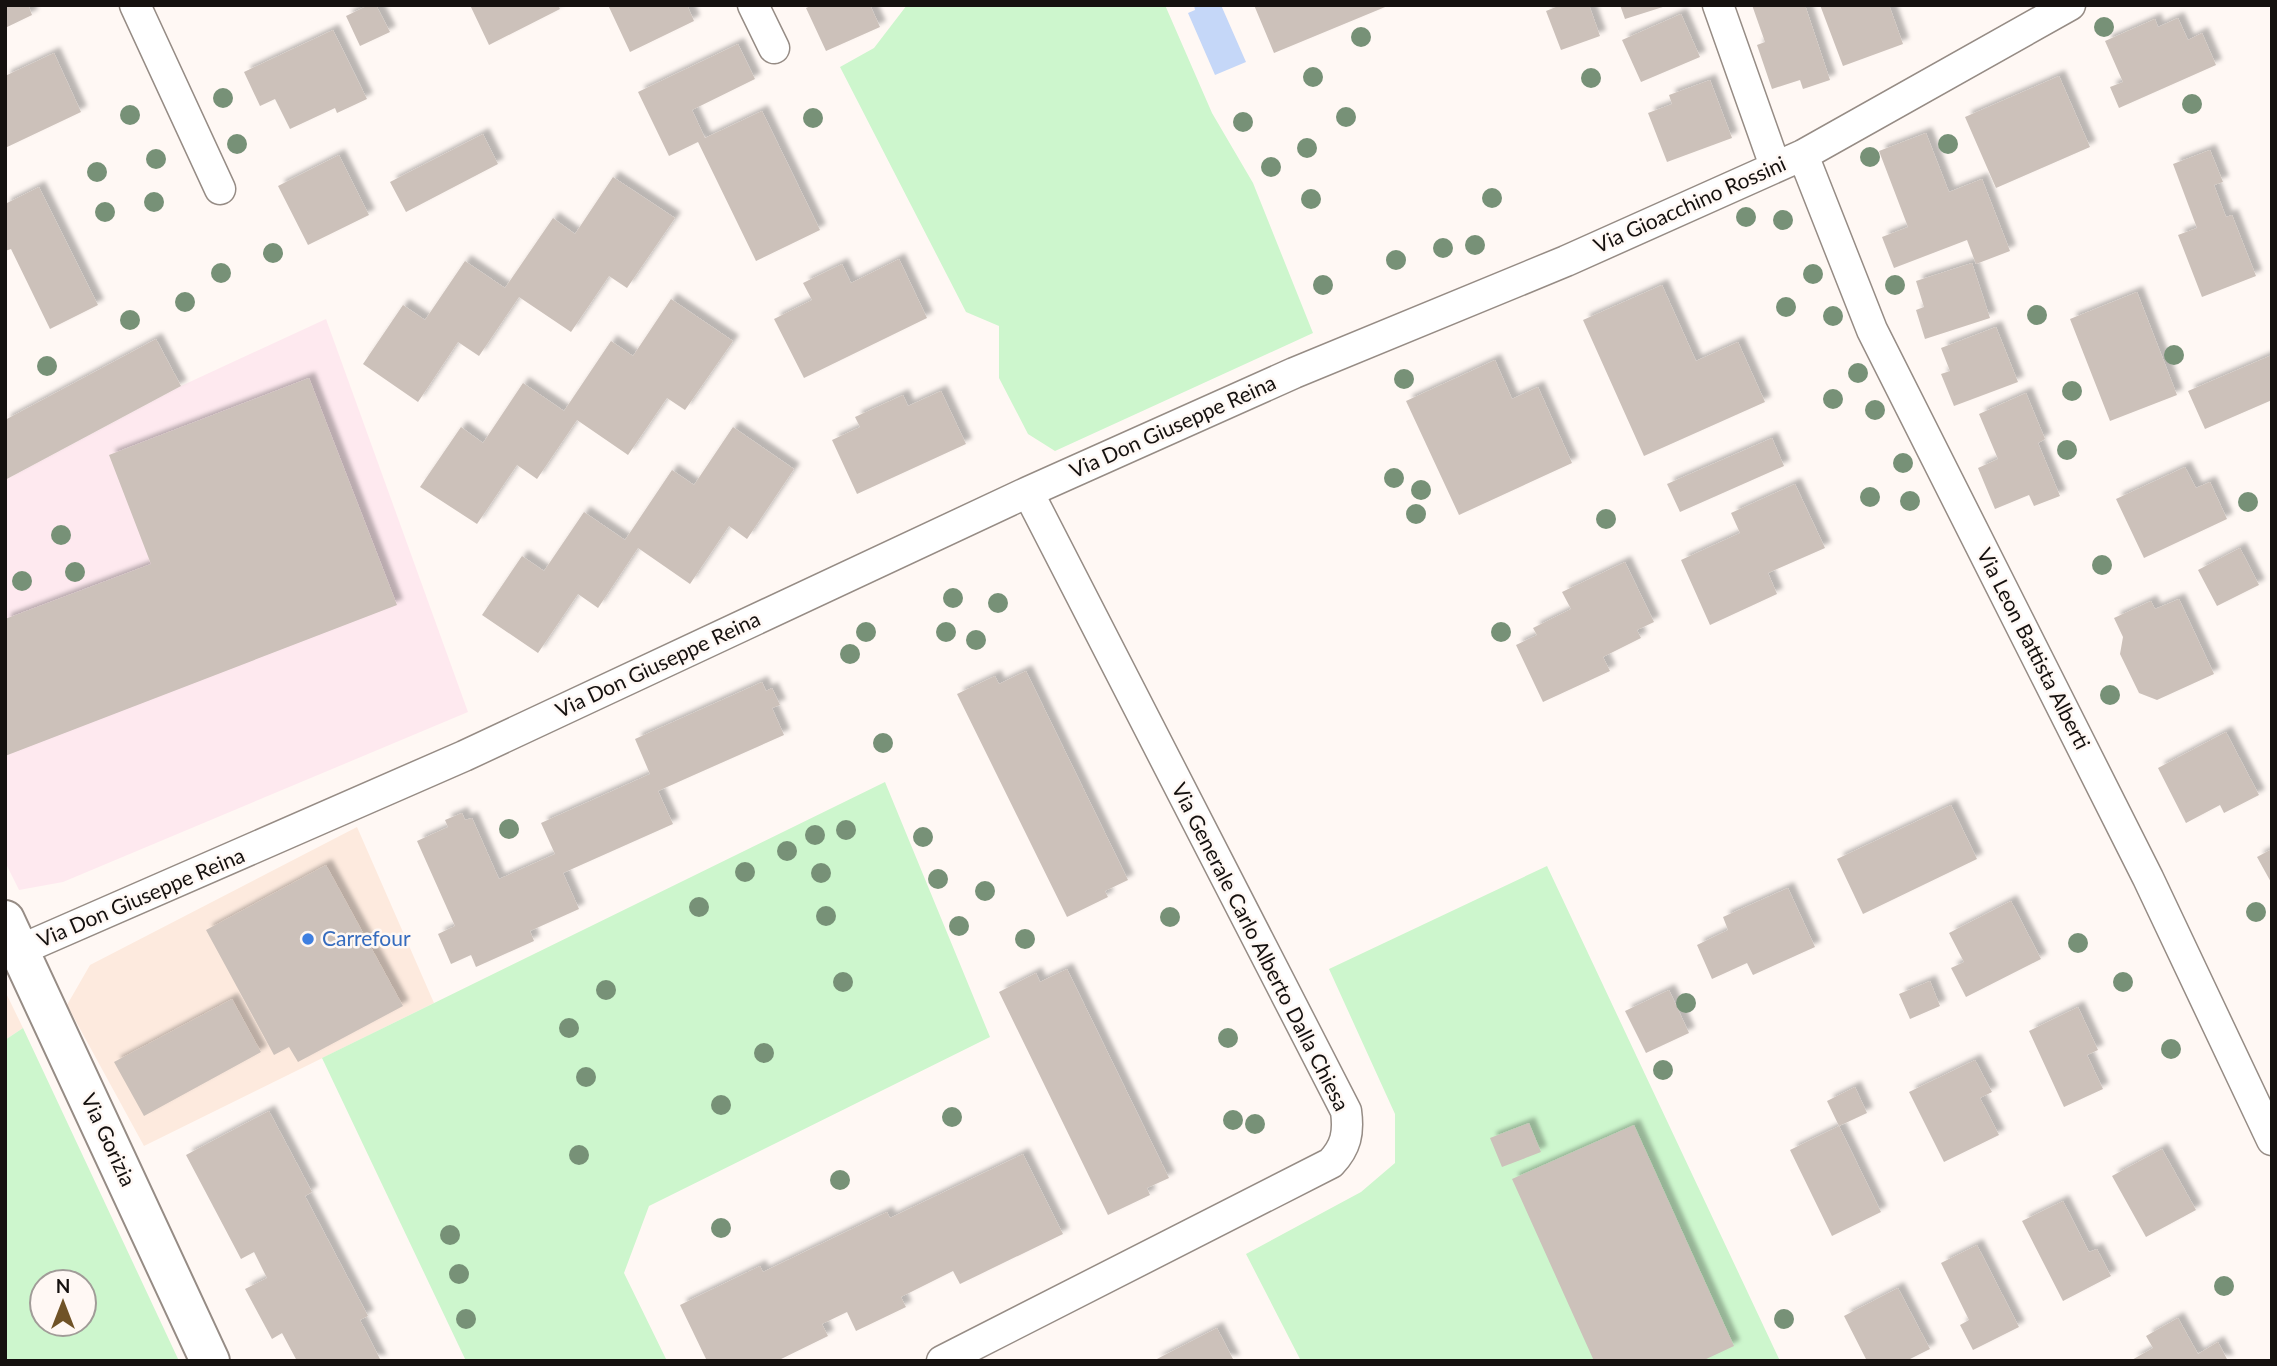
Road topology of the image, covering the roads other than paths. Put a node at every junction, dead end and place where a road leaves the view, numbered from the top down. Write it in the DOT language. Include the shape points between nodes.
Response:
graph roads {
  1 [pos="135,5"];
  2 [pos="753,5"];
  3 [pos="1718,5"];
  4 [pos="2070,5"];
  5 [pos="774,48"];
  6 [pos="1802,155"];
  7 [pos="1775,166"];
  8 [pos="220,189"];
  9 [pos="1294,373"];
  10 [pos="1028,492"];
  11 [pos="13,935"];
  12 [pos="2272,1140"];
  13 [pos="210,1361"];
  14 [pos="942,1361"];
  1 -- 8 [label="street"];
  2 -- 5 [label="street"];
  3 -- 7 [label="street"];
  4 -- 6 [label="street, Via Gioacchino Rossini"];
  6 -- 7 [label="street, Via Gioacchino Rossini"];
  6 -- 12 [label="street, Via Leon Battista Alberti" via="1872,330 2142,866"];
  7 -- 9 [label="street, Via Gioacchino Rossini" via="1566,261"];
  9 -- 10 [label="street, Via Don Giuseppe Reina"];
  10 -- 11 [label="street, Via Don Giuseppe Reina" via="464,756"];
  10 -- 14 [label="street, Via Generale Carlo Alberto Dalla Chiesa" via="1346,1111 1347,1137 1331,1163"];
  11 -- 13 [label="street, Via Gorizia"];
}
